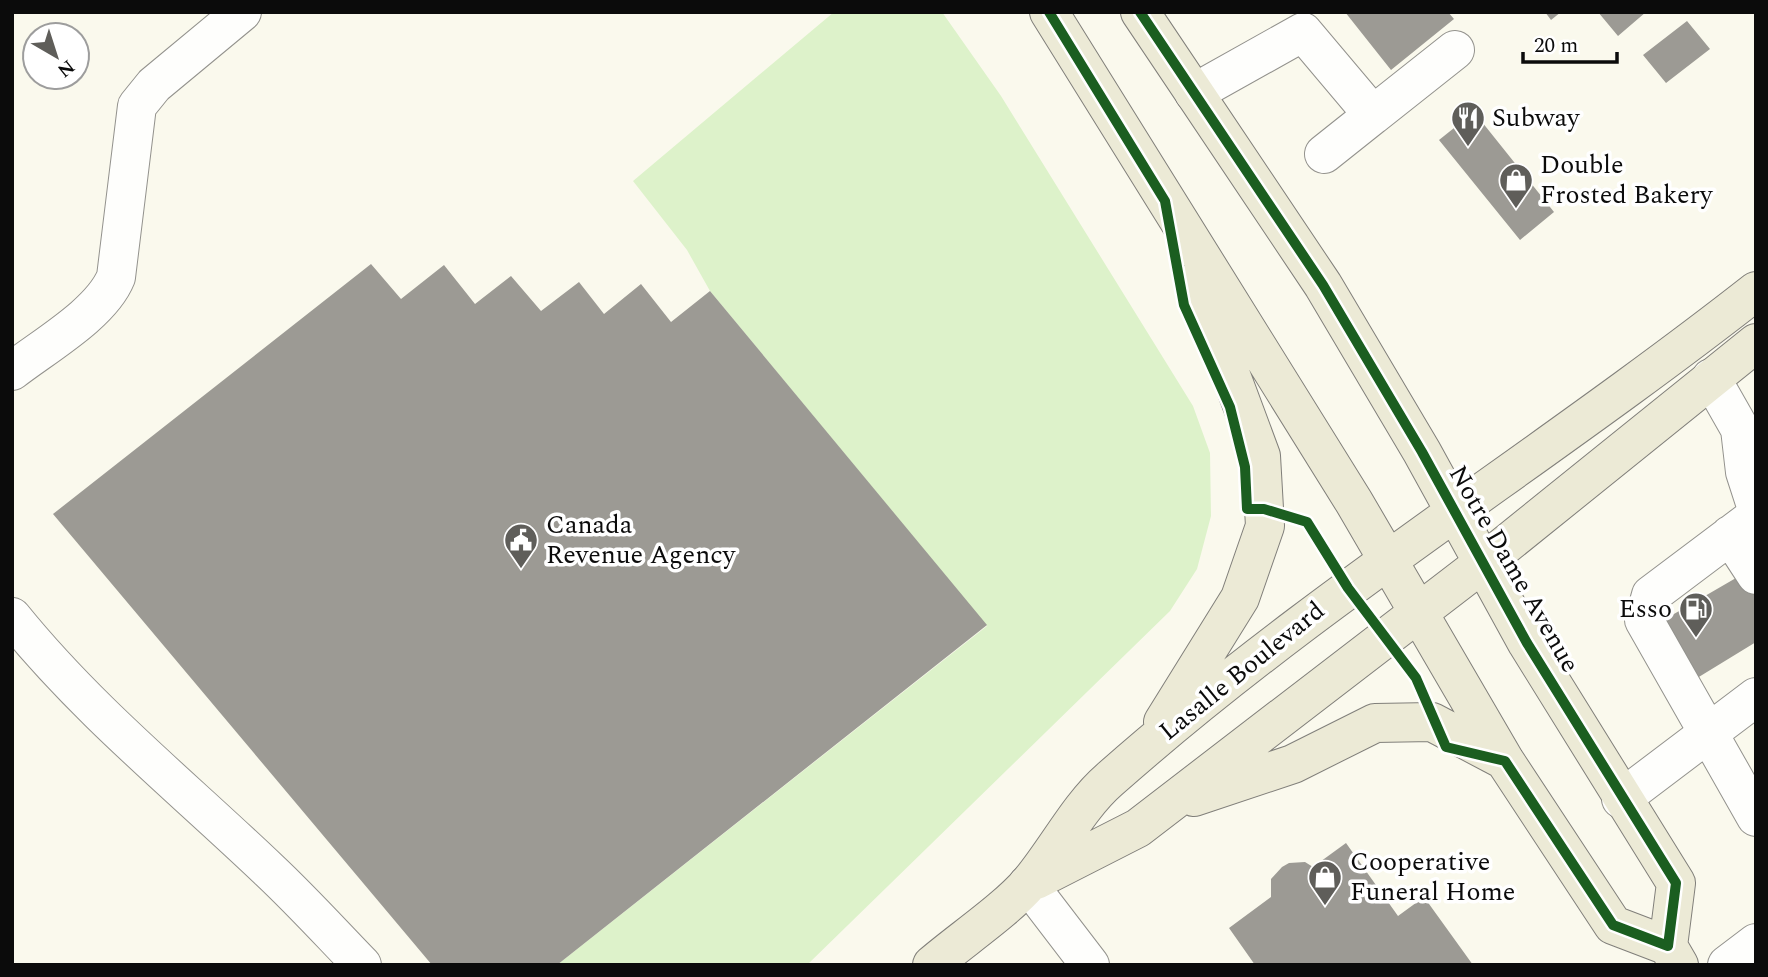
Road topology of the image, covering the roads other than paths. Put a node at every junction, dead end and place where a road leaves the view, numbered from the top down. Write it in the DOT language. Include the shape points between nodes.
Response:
graph roads {
  1 [pos="242,12"];
  2 [pos="1049,12"];
  3 [pos="1140,12"];
  4 [pos="1455,50"];
  5 [pos="1194,93"];
  6 [pos="1373,115"];
  7 [pos="1324,154"];
  8 [pos="1165,201"];
  9 [pos="1756,291"];
  10 [pos="1756,343"];
  11 [pos="12,371"];
  12 [pos="1711,378"];
  13 [pos="1748,433"];
  14 [pos="1756,506"];
  15 [pos="1455,513"];
  16 [pos="1743,526"];
  17 [pos="1388,558"];
  18 [pos="1483,563"];
  19 [pos="1756,575"];
  20 [pos="1418,611"];
  21 [pos="12,617"];
  22 [pos="1756,697"];
  23 [pos="1706,734"];
  24 [pos="1145,750"];
  25 [pos="1505,761"];
  26 [pos="1621,799"];
  27 [pos="1165,807"];
  28 [pos="1756,817"];
  29 [pos="1028,884"];
  30 [pos="1756,943"];
  31 [pos="1673,955"];
  32 [pos="362,965"];
  33 [pos="932,965"];
  34 [pos="1090,965"];
  35 [pos="1727,965"];
  1 -- 11 [label="street" via="154,85 136,106 116,277 110,290 95,307"];
  2 -- 8 [label="main road, Notre Dame Avenue"];
  3 -- 5 [label="main road, Notre Dame Avenue"];
  4 -- 6 [label="street"];
  5 -- 6 [label="street" via="1303,32"];
  5 -- 15 [label="main road, Notre Dame Avenue" via="1323,285"];
  6 -- 7 [label="street"];
  8 -- 17 [label="main road, Notre Dame Avenue"];
  8 -- 24 [label="main road" via="1261,456 1265,527 1240,598"];
  9 -- 15 [label="main road, Lasalle Boulevard"];
  10 -- 12 [label="main road, Lasalle Boulevard"];
  12 -- 13 [label="street"];
  12 -- 18 [label="main road, Lasalle Boulevard"];
  13 -- 14 [label="street" via="1745,472"];
  15 -- 17 [label="main road, Lasalle Boulevard"];
  15 -- 18 [label="main road, Notre Dame Avenue"];
  16 -- 19 [label="street"];
  16 -- 23 [label="street" via="1650,595 1643,620"];
  17 -- 20 [label="main road, Notre Dame Avenue"];
  17 -- 24 [label="main road, Lasalle Boulevard"];
  18 -- 20 [label="main road, Lasalle Boulevard"];
  18 -- 26 [label="main road, Notre Dame Avenue"];
  20 -- 25 [label="main road, Notre Dame Avenue"];
  20 -- 27 [label="main road, Lasalle Boulevard"];
  21 -- 32 [label="street" via="131,746 270,870"];
  22 -- 23 [label="street"];
  23 -- 26 [label="street"];
  23 -- 28 [label="street"];
  24 -- 29 [label="main road, Lasalle Boulevard" via="1106,782"];
  25 -- 27 [label="main road" via="1432,722 1376,723 1293,764"];
  25 -- 31 [label="main road, Notre Dame Avenue" via="1613,925"];
  26 -- 31 [label="main road, Notre Dame Avenue" via="1676,883"];
  27 -- 29 [label="main road, Lasalle Boulevard" via="1138,828"];
  29 -- 33 [label="main road, Lasalle Boulevard"];
  29 -- 34 [label="street"];
  30 -- 35 [label="street"];
}
